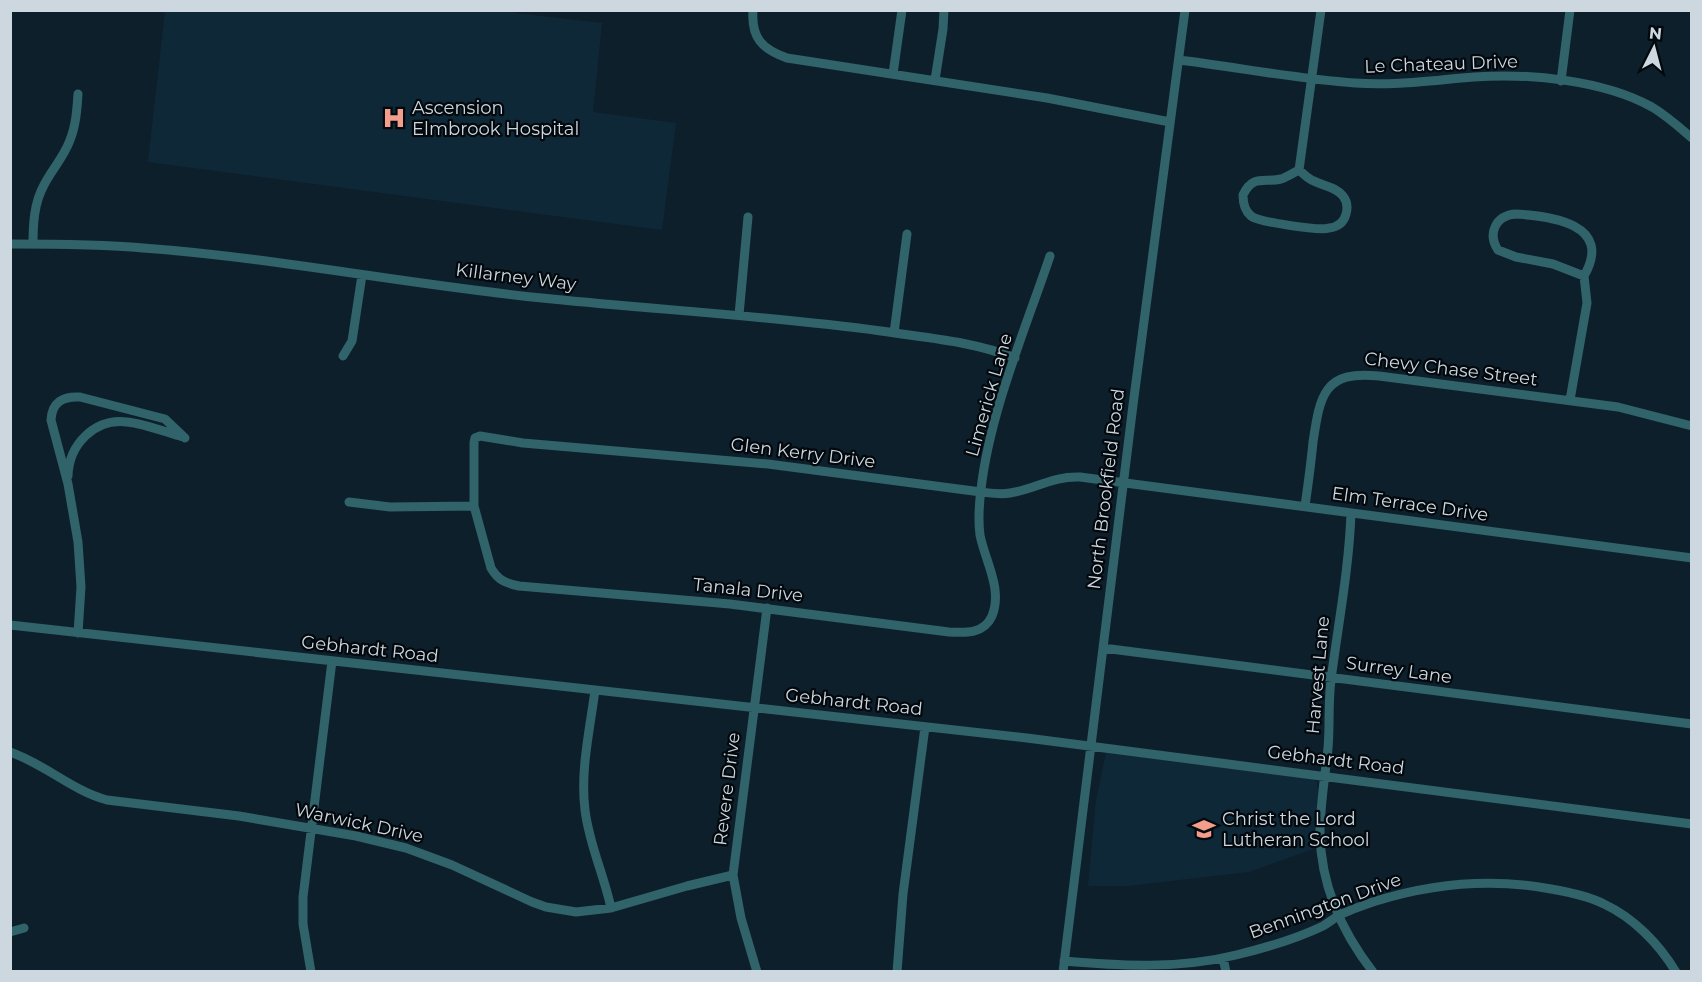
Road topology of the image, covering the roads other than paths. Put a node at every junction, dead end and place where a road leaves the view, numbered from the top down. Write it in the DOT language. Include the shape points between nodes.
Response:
graph roads {
  1 [pos="753,10"];
  2 [pos="903,10"];
  3 [pos="944,10"];
  4 [pos="1185,10"];
  5 [pos="1321,10"];
  6 [pos="1570,10"];
  7 [pos="1179,60"];
  8 [pos="893,74"];
  9 [pos="1311,78"];
  10 [pos="934,80"];
  11 [pos="1561,81"];
  12 [pos="78,94"];
  13 [pos="1170,122"];
  14 [pos="1692,138"];
  15 [pos="1299,170"];
  16 [pos="748,217"];
  17 [pos="907,234"];
  18 [pos="10,244"];
  19 [pos="33,244"];
  20 [pos="1050,256"];
  21 [pos="362,275"];
  22 [pos="1584,276"];
  23 [pos="739,315"];
  24 [pos="894,333"];
  25 [pos="343,356"];
  26 [pos="1015,358"];
  27 [pos="1570,400"];
  28 [pos="1692,426"];
  29 [pos="68,484"];
  30 [pos="1124,484"];
  31 [pos="981,492"];
  32 [pos="348,502"];
  33 [pos="474,506"];
  34 [pos="1305,506"];
  35 [pos="1351,513"];
  36 [pos="1692,558"];
  37 [pos="767,608"];
  38 [pos="992,615"];
  39 [pos="10,625"];
  40 [pos="78,633"];
  41 [pos="1103,648"];
  42 [pos="332,661"];
  43 [pos="1331,678"];
  44 [pos="595,690"];
  45 [pos="754,708"];
  46 [pos="1692,723"];
  47 [pos="925,727"];
  48 [pos="1091,746"];
  49 [pos="10,752"];
  50 [pos="1325,775"];
  51 [pos="1692,825"];
  52 [pos="310,828"];
  53 [pos="733,875"];
  54 [pos="611,908"];
  55 [pos="1338,916"];
  56 [pos="24,928"];
  57 [pos="10,932"];
  58 [pos="1223,958"];
  59 [pos="1064,961"];
  60 [pos="311,972"];
  61 [pos="758,972"];
  62 [pos="897,972"];
  63 [pos="1063,972"];
  64 [pos="1226,972"];
  65 [pos="1373,972"];
  66 [pos="1676,972"];
  1 -- 8 [label="street" via="752,24 759,41 771,52 787,58"];
  2 -- 8 [label="street"];
  3 -- 10 [label="street"];
  4 -- 7 [label="street, North Brookfield Road"];
  5 -- 9 [label="street"];
  6 -- 11 [label="street"];
  7 -- 9 [label="street, Le Chateau Drive"];
  7 -- 13 [label="street, North Brookfield Road"];
  8 -- 10 [label="street"];
  9 -- 11 [label="street, Le Chateau Drive" via="1395,84 1488,76"];
  9 -- 15 [label="street"];
  10 -- 13 [label="street"];
  11 -- 14 [label="street, Le Chateau Drive" via="1604,88 1632,98 1664,115"];
  12 -- 19 [label="street" via="71,138 39,196"];
  13 -- 30 [label="street, North Brookfield Road"];
  15 -- 15 [label="street" via="1280,179 1252,183 1243,195 1249,215 1326,229 1342,222 1347,210 1342,195"];
  16 -- 23 [label="street"];
  17 -- 24 [label="street"];
  18 -- 19 [label="street, Killarney Way"];
  19 -- 21 [label="street, Killarney Way" via="155,249"];
  20 -- 26 [label="street, Limerick Lane"];
  21 -- 23 [label="street, Killarney Way" via="549,299"];
  21 -- 25 [label="street" via="352,341"];
  22 -- 22 [label="street" via="1590,267 1590,247 1584,233 1573,224 1515,214 1497,223 1493,237 1498,250"];
  22 -- 27 [label="street" via="1587,303"];
  23 -- 24 [label="street, Killarney Way"];
  24 -- 26 [label="street, Killarney Way" via="971,344"];
  26 -- 31 [label="street, Limerick Lane" via="997,414"];
  27 -- 28 [label="street, Chevy Chase Street" via="1618,407"];
  27 -- 34 [label="street, Chevy Chase Street" via="1379,376 1356,374 1343,378 1328,388 1319,406"];
  29 -- 29 [label="street" via="76,446 105,424 130,422 185,438 165,419 80,397 62,399 51,420"];
  29 -- 40 [label="street" via="80,564"];
  30 -- 31 [label="street, Glen Kerry Drive" via="1060,477 1009,493"];
  30 -- 34 [label="street, Elm Terrace Drive"];
  30 -- 41 [label="street, North Brookfield Road"];
  31 -- 33 [label="street, Glen Kerry Drive" via="768,464 486,437 475,438"];
  31 -- 38 [label="street, Limerick Lane" via="979,526 994,584"];
  32 -- 33 [label="street" via="390,507"];
  33 -- 37 [label="street, Tanala Drive" via="491,568 501,581 519,586"];
  34 -- 35 [label="street, Elm Terrace Drive"];
  35 -- 36 [label="street, Elm Terrace Drive"];
  35 -- 43 [label="street, Harvest Lane"];
  37 -- 38 [label="street, Tanala Drive" via="963,633 984,627"];
  37 -- 45 [label="street, Revere Drive"];
  39 -- 40 [label="street, Gebhardt Road"];
  40 -- 42 [label="street, Gebhardt Road"];
  41 -- 43 [label="street, Surrey Lane"];
  41 -- 48 [label="street, North Brookfield Road"];
  42 -- 44 [label="street, Gebhardt Road"];
  42 -- 52 [label="street"];
  43 -- 46 [label="street, Surrey Lane"];
  43 -- 50 [label="street, Harvest Lane"];
  44 -- 45 [label="street, Gebhardt Road"];
  44 -- 54 [label="street" via="584,800 590,837"];
  45 -- 47 [label="street, Gebhardt Road"];
  45 -- 53 [label="street, Revere Drive"];
  47 -- 48 [label="street, Gebhardt Road"];
  47 -- 62 [label="street"];
  48 -- 50 [label="street, Gebhardt Road"];
  48 -- 59 [label="street, North Brookfield Road"];
  49 -- 52 [label="street, Warwick Drive" via="87,794 107,800"];
  50 -- 51 [label="street, Gebhardt Road"];
  50 -- 55 [label="street, Harvest Lane" via="1320,813 1321,853"];
  52 -- 54 [label="street, Warwick Drive" via="406,848 546,907 576,912"];
  52 -- 60 [label="street" via="303,924"];
  53 -- 54 [label="street, Warwick Drive"];
  53 -- 61 [label="street, Revere Drive"];
  55 -- 58 [label="street, Bennington Drive" via="1288,940"];
  55 -- 65 [label="street, Harvest Lane"];
  55 -- 66 [label="street, Bennington Drive" via="1427,888 1466,883 1532,885 1592,899 1612,909 1661,948"];
  56 -- 57 [label="street"];
  58 -- 59 [label="street, Bennington Drive" via="1131,966"];
  58 -- 64 [label="street"];
  59 -- 63 [label="street, North Brookfield Road"];
}
